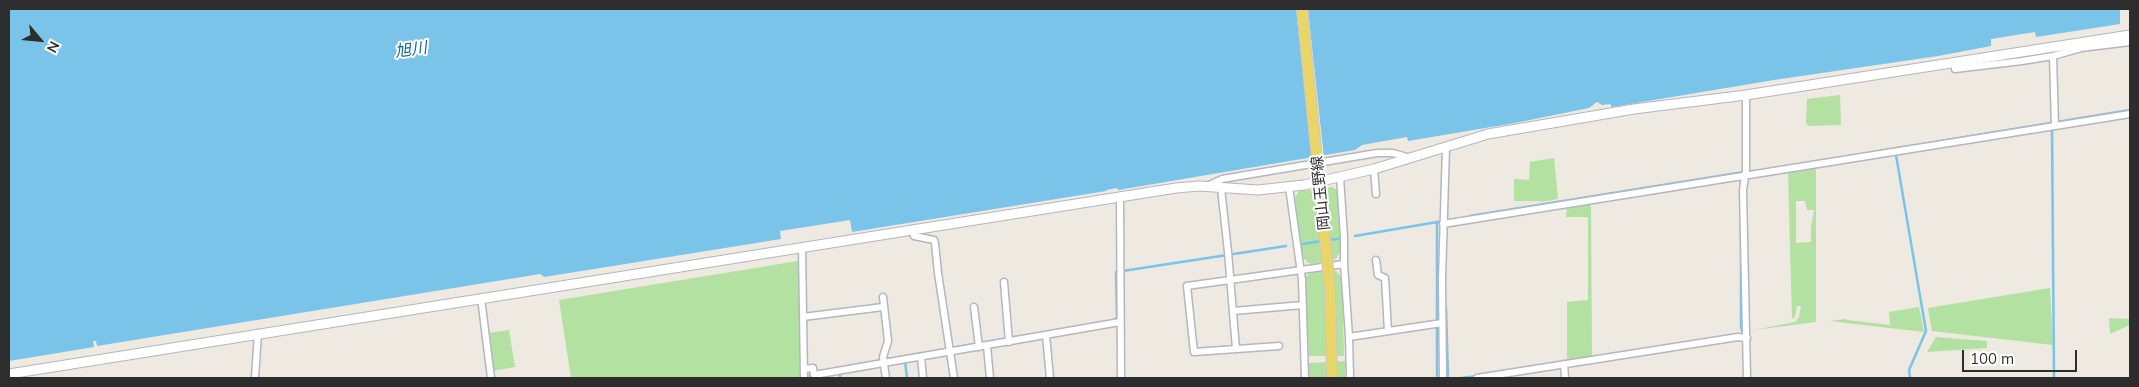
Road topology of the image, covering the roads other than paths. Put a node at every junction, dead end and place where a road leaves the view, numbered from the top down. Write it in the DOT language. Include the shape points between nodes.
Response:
graph roads {
  1 [pos="1302,9"];
  2 [pos="2130,35"];
  3 [pos="2130,42"];
  4 [pos="2080,46"];
  5 [pos="2053,56"];
  6 [pos="1954,63"];
  7 [pos="1746,95"];
  8 [pos="2130,114"];
  9 [pos="2055,123"];
  10 [pos="1446,147"];
  11 [pos="1411,158"];
  12 [pos="1374,169"];
  13 [pos="1744,175"];
  14 [pos="1340,177"];
  15 [pos="1206,187"];
  16 [pos="1289,187"];
  17 [pos="1221,188"];
  18 [pos="1376,194"];
  19 [pos="1120,196"];
  20 [pos="1443,222"];
  21 [pos="912,229"];
  22 [pos="802,247"];
  23 [pos="1376,260"];
  24 [pos="1344,264"];
  25 [pos="1300,269"];
  26 [pos="1230,280"];
  27 [pos="1004,282"];
  28 [pos="883,297"];
  29 [pos="481,298"];
  30 [pos="1303,305"];
  31 [pos="883,307"];
  32 [pos="974,307"];
  33 [pos="1232,311"];
  34 [pos="803,317"];
  35 [pos="1119,322"];
  36 [pos="1438,324"];
  37 [pos="1388,331"];
  38 [pos="258,333"];
  39 [pos="1046,335"];
  40 [pos="1349,337"];
  41 [pos="1745,337"];
  42 [pos="1008,341"];
  43 [pos="979,343"];
  44 [pos="987,346"];
  45 [pos="1279,346"];
  46 [pos="950,349"];
  47 [pos="1236,350"];
  48 [pos="921,357"];
  49 [pos="883,361"];
  50 [pos="1564,364"];
  51 [pos="804,369"];
  52 [pos="9,374"];
  53 [pos="255,378"];
  54 [pos="490,378"];
  55 [pos="804,378"];
  56 [pos="886,378"];
  57 [pos="923,378"];
  58 [pos="954,378"];
  59 [pos="990,378"];
  60 [pos="1050,378"];
  61 [pos="1121,378"];
  62 [pos="1305,378"];
  63 [pos="1332,378"];
  64 [pos="1350,378"];
  65 [pos="1443,378"];
  66 [pos="1477,378"];
  67 [pos="1565,378"];
  68 [pos="1747,378"];
  1 -- 63 [label="main road, 岡山玉野線, bridge" via="1330,289"];
  2 -- 4 [label="street"];
  3 -- 4 [label="street"];
  4 -- 5 [label="street"];
  4 -- 6 [label="street"];
  5 -- 6 [label="street" via="1975,68 1955,69"];
  5 -- 9 [label="street"];
  6 -- 7 [label="street"];
  7 -- 10 [label="street" via="1634,109 1488,134"];
  7 -- 13 [label="street"];
  8 -- 9 [label="street"];
  9 -- 13 [label="street"];
  10 -- 11 [label="street"];
  10 -- 20 [label="street"];
  11 -- 12 [label="street"];
  11 -- 15 [label="street" via="1393,153 1377,154 1222,179"];
  12 -- 14 [label="street"];
  12 -- 18 [label="street"];
  13 -- 20 [label="street"];
  13 -- 41 [label="street"];
  14 -- 16 [label="street"];
  14 -- 24 [label="street"];
  15 -- 17 [label="street"];
  15 -- 19 [label="street"];
  16 -- 17 [label="street" via="1258,190"];
  16 -- 25 [label="street"];
  17 -- 26 [label="street"];
  19 -- 21 [label="street"];
  19 -- 35 [label="street"];
  20 -- 36 [label="street"];
  21 -- 22 [label="street"];
  21 -- 46 [label="street" via="914,236 936,243"];
  22 -- 29 [label="street"];
  22 -- 34 [label="street"];
  23 -- 37 [label="street" via="1378,275 1385,278"];
  24 -- 25 [label="street"];
  24 -- 40 [label="street"];
  25 -- 26 [label="street"];
  25 -- 30 [label="street"];
  26 -- 33 [label="street"];
  26 -- 47 [label="street" via="1187,286 1194,352"];
  27 -- 42 [label="street"];
  28 -- 31 [label="street"];
  29 -- 38 [label="street"];
  29 -- 54 [label="street"];
  30 -- 33 [label="street"];
  30 -- 62 [label="street"];
  31 -- 34 [label="street"];
  31 -- 49 [label="street" via="888,341"];
  32 -- 43 [label="street"];
  33 -- 47 [label="street"];
  34 -- 51 [label="street"];
  35 -- 39 [label="street"];
  35 -- 61 [label="street"];
  36 -- 37 [label="street"];
  36 -- 65 [label="street"];
  37 -- 40 [label="street"];
  38 -- 52 [label="street"];
  38 -- 53 [label="street"];
  39 -- 42 [label="street"];
  39 -- 60 [label="street"];
  40 -- 64 [label="street"];
  41 -- 50 [label="street"];
  41 -- 68 [label="street"];
  42 -- 44 [label="street"];
  43 -- 44 [label="street"];
  43 -- 46 [label="street"];
  44 -- 59 [label="street"];
  45 -- 47 [label="street"];
  46 -- 48 [label="street"];
  46 -- 58 [label="street"];
  48 -- 49 [label="street"];
  48 -- 57 [label="street"];
  49 -- 51 [label="street" via="814,372 813,368"];
  49 -- 56 [label="street"];
  50 -- 66 [label="street"];
  50 -- 67 [label="street"];
  51 -- 55 [label="street"];
}
